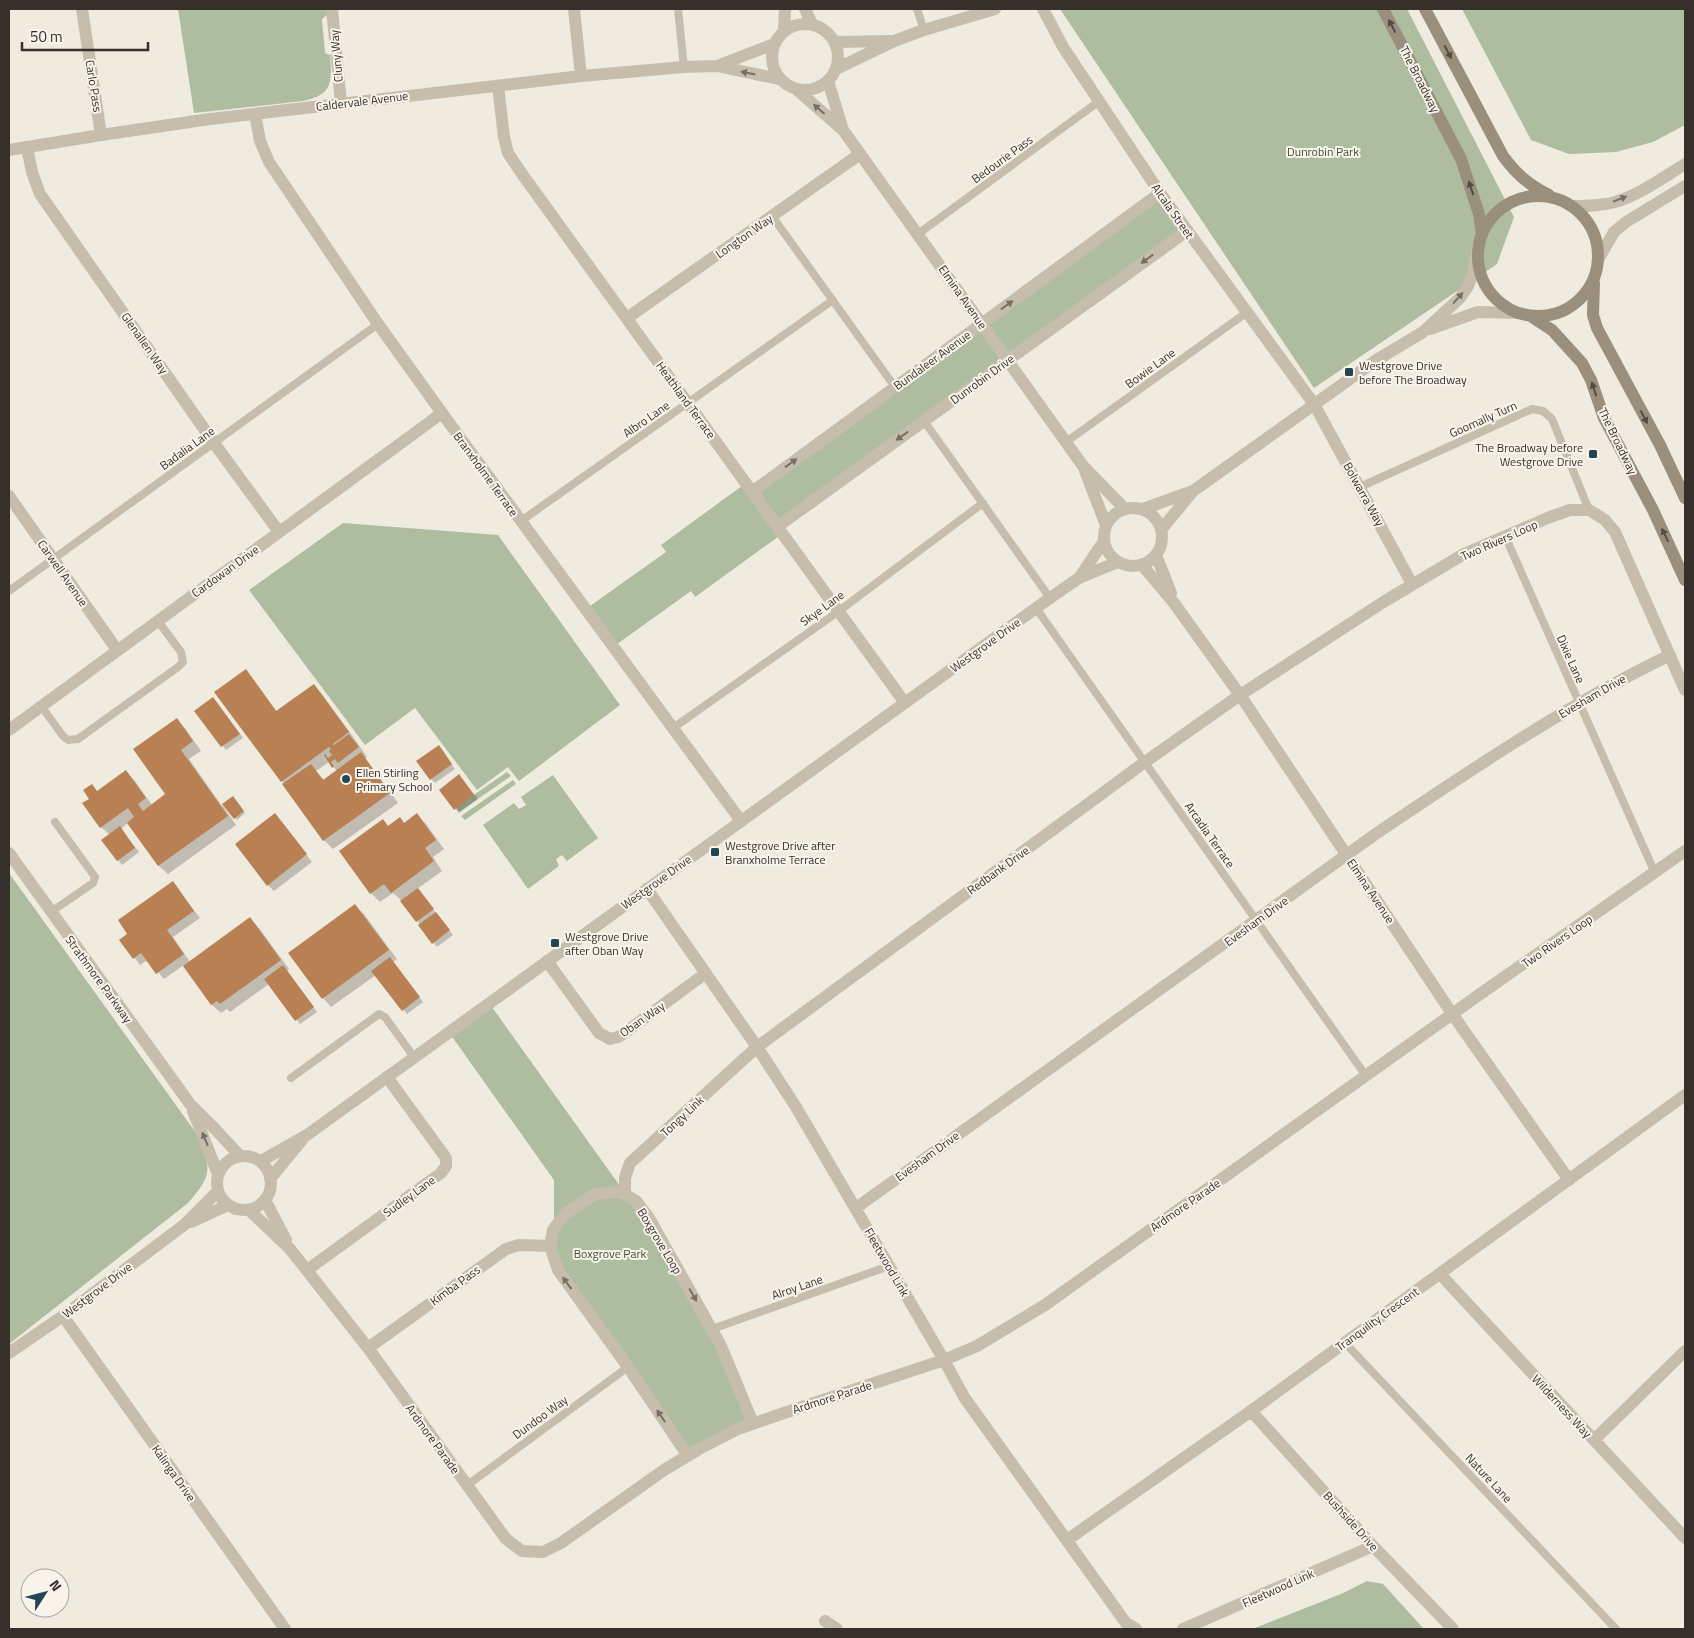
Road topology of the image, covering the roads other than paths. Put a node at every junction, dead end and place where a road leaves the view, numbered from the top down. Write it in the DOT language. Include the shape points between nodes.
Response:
graph roads {
  1 [pos="82,9"];
  2 [pos="332,9"];
  3 [pos="574,9"];
  4 [pos="678,9"];
  5 [pos="785,9"];
  6 [pos="805,9"];
  7 [pos="917,9"];
  8 [pos="995,9"];
  9 [pos="1043,9"];
  10 [pos="1383,9"];
  11 [pos="1425,9"];
  12 [pos="812,24"];
  13 [pos="924,30"];
  14 [pos="784,31"];
  15 [pos="894,41"];
  16 [pos="835,42"];
  17 [pos="774,44"];
  18 [pos="717,66"];
  19 [pos="684,67"];
  20 [pos="836,69"];
  21 [pos="581,76"];
  22 [pos="779,79"];
  23 [pos="828,81"];
  24 [pos="498,86"];
  25 [pos="796,90"];
  26 [pos="1098,102"];
  27 [pos="341,103"];
  28 [pos="255,114"];
  29 [pos="843,130"];
  30 [pos="101,134"];
  31 [pos="27,147"];
  32 [pos="9,150"];
  33 [pos="860,154"];
  34 [pos="1685,164"];
  35 [pos="1685,186"];
  36 [pos="1160,193"];
  37 [pos="1557,199"];
  38 [pos="1572,206"];
  39 [pos="772,216"];
  40 [pos="1187,230"];
  41 [pos="918,234"];
  42 [pos="1480,240"];
  43 [pos="1599,258"];
  44 [pos="1595,276"];
  45 [pos="833,300"];
  46 [pos="1246,313"];
  47 [pos="1517,313"];
  48 [pos="1532,317"];
  49 [pos="627,318"];
  50 [pos="378,324"];
  51 [pos="982,324"];
  52 [pos="1423,332"];
  53 [pos="1008,360"];
  54 [pos="895,387"];
  55 [pos="688,403"];
  56 [pos="1314,404"];
  57 [pos="442,413"];
  58 [pos="924,421"];
  59 [pos="1066,442"];
  60 [pos="214,443"];
  61 [pos="1083,466"];
  62 [pos="1360,487"];
  63 [pos="1193,491"];
  64 [pos="752,492"];
  65 [pos="9,496"];
  66 [pos="1685,498"];
  67 [pos="983,503"];
  68 [pos="1125,509"];
  69 [pos="1143,509"];
  70 [pos="1589,510"];
  71 [pos="521,521"];
  72 [pos="1106,525"];
  73 [pos="777,527"];
  74 [pos="1161,530"];
  75 [pos="279,532"];
  76 [pos="1505,536"];
  77 [pos="1104,541"];
  78 [pos="1156,555"];
  79 [pos="54,559"];
  80 [pos="1118,562"];
  81 [pos="1142,564"];
  82 [pos="1079,578"];
  83 [pos="1685,580"];
  84 [pos="1412,584"];
  85 [pos="9,591"];
  86 [pos="1050,598"];
  87 [pos="1174,603"];
  88 [pos="1036,608"];
  89 [pos="839,611"];
  90 [pos="158,621"];
  91 [pos="118,650"];
  92 [pos="1670,655"];
  93 [pos="1685,690"];
  94 [pos="1240,695"];
  95 [pos="905,703"];
  96 [pos="1578,704"];
  97 [pos="41,706"];
  98 [pos="673,728"];
  99 [pos="9,730"];
  100 [pos="1145,762"];
  101 [pos="741,821"];
  102 [pos="55,822"];
  103 [pos="1685,851"];
  104 [pos="9,853"];
  105 [pos="1347,855"];
  106 [pos="1655,873"];
  107 [pos="647,889"];
  108 [pos="52,912"];
  109 [pos="1257,921"];
  110 [pos="547,961"];
  111 [pos="706,973"];
  112 [pos="1453,1015"];
  113 [pos="757,1046"];
  114 [pos="414,1057"];
  115 [pos="1366,1076"];
  116 [pos="387,1077"];
  117 [pos="291,1078"];
  118 [pos="1685,1095"];
  119 [pos="190,1104"];
  120 [pos="307,1135"];
  121 [pos="240,1156"];
  122 [pos="261,1160"];
  123 [pos="218,1174"];
  124 [pos="270,1179"];
  125 [pos="1569,1180"];
  126 [pos="218,1191"];
  127 [pos="624,1194"];
  128 [pos="265,1200"];
  129 [pos="228,1205"];
  130 [pos="856,1208"];
  131 [pos="249,1210"];
  132 [pos="184,1225"];
  133 [pos="550,1246"];
  134 [pos="290,1249"];
  135 [pos="889,1266"];
  136 [pos="307,1270"];
  137 [pos="1440,1274"];
  138 [pos="63,1316"];
  139 [pos="712,1329"];
  140 [pos="1345,1343"];
  141 [pos="368,1348"];
  142 [pos="1685,1351"];
  143 [pos="9,1353"];
  144 [pos="944,1360"];
  145 [pos="628,1367"];
  146 [pos="1251,1411"];
  147 [pos="753,1424"];
  148 [pos="1594,1440"];
  149 [pos="688,1456"];
  150 [pos="466,1486"];
  151 [pos="1685,1538"];
  152 [pos="1067,1540"];
  153 [pos="1373,1546"];
  154 [pos="825,1621"];
  155 [pos="284,1629"];
  156 [pos="837,1629"];
  157 [pos="1136,1629"];
  158 [pos="1183,1629"];
  159 [pos="1452,1629"];
  160 [pos="1616,1629"];
  1 -- 30 [label="street, Carlo Pass"];
  2 -- 27 [label="street, Cluny Way"];
  3 -- 21 [label="street"];
  4 -- 19 [label="lane"];
  5 -- 14 [label="street"];
  6 -- 12 [label="street"];
  7 -- 13 [label="lane"];
  8 -- 13 [label="street"];
  9 -- 26 [label="street, Alcala Street"];
  42 -- 10 [label="main road, The Broadway, one-way" via="1479,214 1461,159"];
  11 -- 37 [label="main road, one-way" via="1514,171 1529,184"];
  12 -- 14 [label="street" via="792,26"];
  12 -- 16 [label="street" via="822,28"];
  13 -- 15 [label="street"];
  14 -- 17 [label="street"];
  15 -- 16 [label="street"];
  15 -- 20 [label="street"];
  16 -- 20 [label="street" via="838,51"];
  17 -- 18 [label="street, Caldervale Avenue"];
  17 -- 22 [label="street" via="772,62"];
  18 -- 19 [label="street, Caldervale Avenue"];
  22 -- 18 [label="street, Caldervale Avenue, one-way"];
  19 -- 21 [label="street, Caldervale Avenue"];
  20 -- 23 [label="street"];
  21 -- 24 [label="street, Caldervale Avenue"];
  22 -- 25 [label="street"];
  23 -- 25 [label="street" via="813,90"];
  23 -- 29 [label="street, Elmina Avenue"];
  24 -- 27 [label="street, Caldervale Avenue"];
  24 -- 49 [label="street, Heathland Terrace" via="508,153"];
  29 -- 25 [label="street, Elmina Avenue, one-way"];
  26 -- 36 [label="street, Alcala Street"];
  26 -- 41 [label="lane, Bedourie Pass"];
  27 -- 28 [label="street, Caldervale Avenue"];
  28 -- 30 [label="street, Caldervale Avenue"];
  28 -- 50 [label="street, Branxholme Terrace" via="260,141 269,162"];
  29 -- 33 [label="street, Elmina Avenue"];
  30 -- 31 [label="street, Caldervale Avenue"];
  31 -- 32 [label="street, Caldervale Avenue"];
  31 -- 60 [label="street, Glenallen Way" via="40,194"];
  33 -- 39 [label="street, Longton Way"];
  33 -- 41 [label="street, Elmina Avenue"];
  38 -- 34 [label="street, one-way" via="1617,201"];
  35 -- 43 [label="street" via="1614,232"];
  36 -- 40 [label="street, Alcala Street"];
  51 -- 36 [label="street, Bundaleer Avenue, one-way"];
  37 -- 38 [label="main road"];
  37 -- 42 [label="main road" via="1534,196 1514,200 1498,211 1485,227"];
  38 -- 43 [label="main road" via="1587,218 1597,237"];
  39 -- 45 [label="lane"];
  39 -- 49 [label="street, Longton Way"];
  40 -- 46 [label="street, Alcala Street"];
  40 -- 53 [label="street, Dunrobin Drive, one-way"];
  41 -- 51 [label="street, Elmina Avenue"];
  42 -- 47 [label="main road" via="1478,265 1484,284 1496,300"];
  52 -- 42 [label="street, one-way" via="1460,298 1468,286"];
  43 -- 44 [label="main road"];
  44 -- 48 [label="main road" via="1586,295 1571,308 1552,316"];
  44 -- 66 [label="main road, one-way" via="1593,316 1597,328"];
  45 -- 54 [label="lane"];
  45 -- 55 [label="lane, Albro Lane"];
  46 -- 56 [label="street, Alcala Street"];
  46 -- 59 [label="lane, Bowie Lane"];
  47 -- 48 [label="main road"];
  47 -- 52 [label="street" via="1478,312"];
  83 -- 48 [label="main road, The Broadway, one-way" via="1653,510 1604,418 1582,363 1552,330"];
  49 -- 55 [label="street, Heathland Terrace"];
  50 -- 57 [label="street, Branxholme Terrace"];
  50 -- 60 [label="lane, Badalia Lane"];
  51 -- 53 [label="street, Elmina Avenue"];
  51 -- 54 [label="street, Bundaleer Avenue"];
  52 -- 56 [label="street"];
  53 -- 58 [label="street, Dunrobin Drive"];
  53 -- 59 [label="street, Elmina Avenue"];
  64 -- 54 [label="street, Bundaleer Avenue, one-way"];
  55 -- 64 [label="street, Heathland Terrace"];
  55 -- 71 [label="lane, Albro Lane"];
  56 -- 62 [label="street, Bolwarra Way"];
  56 -- 63 [label="street"];
  57 -- 71 [label="street, Branxholme Terrace"];
  57 -- 75 [label="street, Cardowan Drive"];
  58 -- 67 [label="lane"];
  58 -- 73 [label="street, Dunrobin Drive, one-way"];
  59 -- 61 [label="street, Elmina Avenue"];
  60 -- 75 [label="street, Glenallen Way"];
  60 -- 79 [label="lane, Badalia Lane"];
  61 -- 68 [label="street, Elmina Avenue"];
  61 -- 72 [label="street, Elmina Avenue"];
  62 -- 70 [label="lane, Goomally Turn" via="1532,409 1543,411 1552,419"];
  62 -- 84 [label="street, Bolwarra Way"];
  63 -- 69 [label="street"];
  63 -- 74 [label="street"];
  64 -- 73 [label="street, Heathland Terrace"];
  65 -- 79 [label="street, Carwell Avenue"];
  67 -- 86 [label="lane"];
  67 -- 89 [label="lane, Skye Lane"];
  68 -- 69 [label="street"];
  68 -- 72 [label="street" via="1116,513"];
  69 -- 74 [label="street" via="1158,521"];
  70 -- 76 [label="street, Two Rivers Loop" via="1570,510"];
  70 -- 92 [label="street" via="1605,520 1615,532"];
  71 -- 98 [label="street, Branxholme Terrace"];
  72 -- 77 [label="street"];
  73 -- 89 [label="street, Heathland Terrace"];
  74 -- 78 [label="street" via="1162,539"];
  75 -- 90 [label="street, Cardowan Drive"];
  76 -- 84 [label="street, Two Rivers Loop" via="1464,554"];
  76 -- 96 [label="lane, Dixie Lane"];
  77 -- 80 [label="street"];
  77 -- 82 [label="street, Westgrove Drive"];
  78 -- 81 [label="street"];
  78 -- 87 [label="street, Elmina Avenue"];
  79 -- 85 [label="lane, Badalia Lane"];
  79 -- 91 [label="street, Carwell Avenue"];
  80 -- 81 [label="street" via="1134,566"];
  80 -- 82 [label="street, Westgrove Drive"];
  81 -- 87 [label="street, Elmina Avenue"];
  82 -- 86 [label="street, Westgrove Drive"];
  84 -- 94 [label="street, Two Rivers Loop"];
  86 -- 88 [label="street, Westgrove Drive"];
  87 -- 94 [label="street, Elmina Avenue"];
  88 -- 95 [label="street, Westgrove Drive"];
  88 -- 100 [label="lane, Arcadia Terrace"];
  89 -- 95 [label="street, Heathland Terrace"];
  89 -- 98 [label="lane, Skye Lane"];
  90 -- 91 [label="street, Cardowan Drive"];
  90 -- 97 [label="lane" via="181,652 183,662 178,667 78,739 68,740 63,736"];
  91 -- 97 [label="street, Cardowan Drive"];
  92 -- 93 [label="street"];
  92 -- 96 [label="street, Evesham Drive"];
  94 -- 100 [label="street, Redbank Drive"];
  94 -- 105 [label="street, Elmina Avenue"];
  95 -- 101 [label="street, Westgrove Drive"];
  96 -- 105 [label="street, Evesham Drive" via="1456,780"];
  96 -- 106 [label="lane, Dixie Lane"];
  97 -- 99 [label="street, Cardowan Drive"];
  98 -- 101 [label="street, Branxholme Terrace"];
  100 -- 109 [label="lane, Arcadia Terrace"];
  100 -- 113 [label="street, Redbank Drive"];
  101 -- 107 [label="street, Westgrove Drive"];
  102 -- 108 [label="lane" via="95,877 92,883"];
  103 -- 106 [label="street, Two Rivers Loop"];
  104 -- 108 [label="street, Strathmore Parkway"];
  105 -- 109 [label="street, Evesham Drive"];
  105 -- 112 [label="street, Elmina Avenue"];
  106 -- 112 [label="street, Two Rivers Loop"];
  107 -- 110 [label="street, Westgrove Drive"];
  107 -- 111 [label="street, Fleetwood Link"];
  108 -- 119 [label="street, Strathmore Parkway"];
  109 -- 115 [label="lane, Arcadia Terrace"];
  109 -- 130 [label="street, Evesham Drive"];
  110 -- 111 [label="street, Oban Way" via="600,1033 610,1039 627,1031"];
  110 -- 114 [label="street, Westgrove Drive"];
  111 -- 113 [label="street, Fleetwood Link"];
  112 -- 115 [label="street, Ardmore Parade"];
  112 -- 125 [label="street, Elmina Avenue"];
  113 -- 127 [label="street, Tongy Link" via="630,1163"];
  113 -- 130 [label="street, Fleetwood Link"];
  114 -- 116 [label="street, Westgrove Drive"];
  114 -- 117 [label="lane" via="379,1014"];
  115 -- 144 [label="street, Ardmore Parade" via="1045,1304 977,1346"];
  116 -- 120 [label="street, Westgrove Drive"];
  116 -- 136 [label="street, Sudley Lane" via="446,1158 446,1166 441,1173"];
  118 -- 125 [label="street, Tranquility Crescent"];
  119 -- 121 [label="street, Strathmore Parkway"];
  123 -- 119 [label="street, Strathmore Parkway, one-way"];
  120 -- 122 [label="street, Westgrove Drive"];
  120 -- 124 [label="street, Westgrove Drive"];
  121 -- 122 [label="street"];
  121 -- 123 [label="street" via="226,1162"];
  122 -- 124 [label="street"];
  123 -- 126 [label="street"];
  124 -- 128 [label="street, Westgrove Drive" via="271,1186"];
  125 -- 137 [label="street, Tranquility Crescent"];
  126 -- 129 [label="street"];
  126 -- 132 [label="street, Westgrove Drive"];
  127 -- 133 [label="street" via="595,1194 565,1214 552,1230"];
  127 -- 139 [label="street, Boxgrove Loop, one-way" via="636,1201 649,1218"];
  128 -- 131 [label="street"];
  128 -- 134 [label="street, Ardmore Parade"];
  129 -- 131 [label="street"];
  129 -- 132 [label="street, Westgrove Drive"];
  130 -- 135 [label="street, Fleetwood Link"];
  131 -- 134 [label="street, Ardmore Parade"];
  132 -- 138 [label="street, Westgrove Drive"];
  133 -- 141 [label="street, Kimba Pass" via="506,1248"];
  145 -- 133 [label="street, one-way" via="558,1270"];
  134 -- 136 [label="street, Ardmore Parade"];
  135 -- 139 [label="lane, Alroy Lane"];
  135 -- 144 [label="street, Fleetwood Link"];
  136 -- 141 [label="street, Ardmore Parade"];
  137 -- 140 [label="street, Tranquility Crescent"];
  137 -- 148 [label="street, Wilderness Way"];
  138 -- 143 [label="street, Westgrove Drive"];
  138 -- 155 [label="street, Kalinga Drive"];
  139 -- 147 [label="street, Boxgrove Loop"];
  140 -- 146 [label="street, Tranquility Crescent"];
  140 -- 160 [label="lane, Nature Lane"];
  141 -- 150 [label="street, Ardmore Parade"];
  142 -- 148 [label="street"];
  144 -- 147 [label="street, Ardmore Parade"];
  144 -- 152 [label="street, Fleetwood Link" via="964,1398"];
  149 -- 145 [label="street, one-way"];
  145 -- 150 [label="lane, Dundoo Way"];
  146 -- 152 [label="street, Tranquility Crescent"];
  146 -- 153 [label="street, Bushside Drive"];
  147 -- 149 [label="street, Ardmore Parade"];
  148 -- 151 [label="street, Wilderness Way"];
  149 -- 150 [label="street, Ardmore Parade" via="561,1544 543,1552 522,1551 506,1539"];
  152 -- 157 [label="street, Fleetwood Link" via="1126,1623"];
  153 -- 158 [label="street, Fleetwood Link"];
  153 -- 159 [label="street, Bushside Drive"];
  154 -- 156 [label="street"];
}
